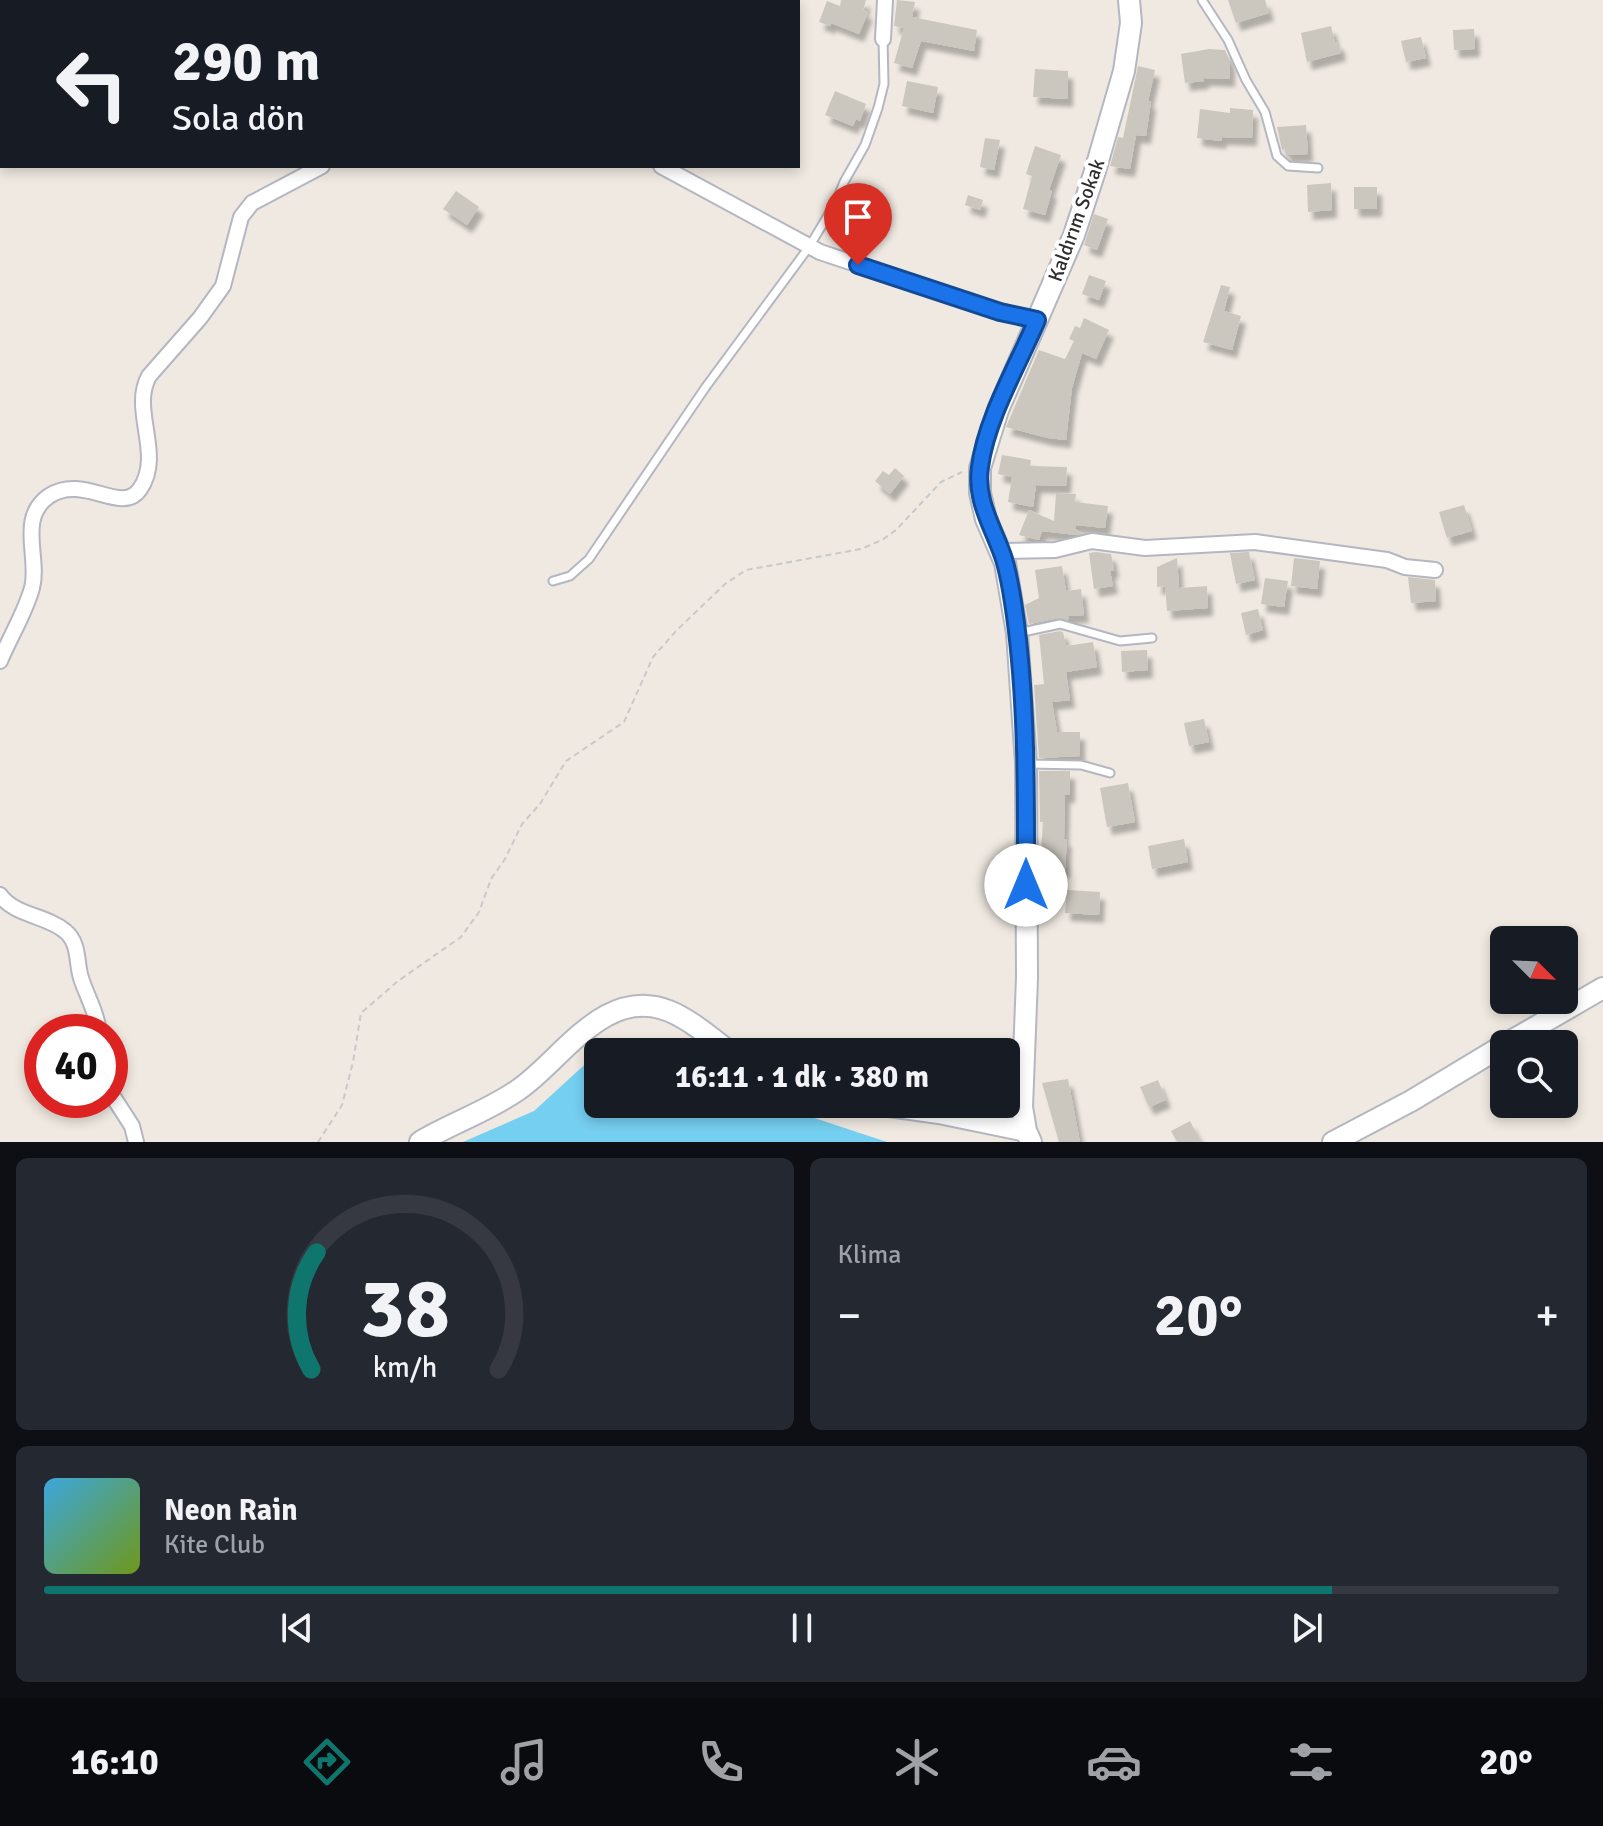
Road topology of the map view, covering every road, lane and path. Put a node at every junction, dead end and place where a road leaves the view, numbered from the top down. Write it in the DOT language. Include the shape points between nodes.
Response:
graph roads {
  1 [pos="885,0"];
  2 [pos="1129,0"];
  3 [pos="1202,0"];
  4 [pos="883,39"];
  5 [pos="318,168"];
  6 [pos="665,168"];
  7 [pos="1318,168"];
  8 [pos="809,247"];
  9 [pos="1037,320"];
  10 [pos="980,468"];
  11 [pos="1001,551"];
  12 [pos="1435,570"];
  13 [pos="553,581"];
  14 [pos="1017,633"];
  15 [pos="1152,638"];
  16 [pos="0,661"];
  17 [pos="1026,764"];
  18 [pos="1110,773"];
  19 [pos="0,895"];
  20 [pos="1603,988"];
  21 [pos="96,1014"];
  22 [pos="1531,1030"];
  23 [pos="710,1038"];
  24 [pos="1490,1054"];
  25 [pos="127,1118"];
  26 [pos="957,1118"];
  27 [pos="1027,1138"];
  28 [pos="136,1142"];
  29 [pos="318,1142"];
  30 [pos="420,1142"];
  31 [pos="1333,1142"];
  1 -- 4 [label="street"];
  2 -- 9 [label="street, Kaldırım Sokak" via="1124,71 1074,235"];
  3 -- 7 [label="lane" via="1265,112 1277,156 1288,166"];
  4 -- 8 [label="lane" via="884,84 865,145"];
  5 -- 16 [label="street" via="247,208 223,286 149,376 142,399 149,447 142,487 130,498 118,499 72,488 49,496 39,508 30,539 32,588"];
  6 -- 8 [label="street"];
  8 -- 9 [label="street"];
  8 -- 13 [label="lane" via="589,559 570,576"];
  9 -- 10 [label="street, Kaldırım Sokak" via="998,410"];
  10 -- 11 [label="street, Kaldırım Sokak" via="986,519"];
  10 -- 29 [label="path" via="941,482 882,540 861,549 746,570 684,623 653,657 624,722 566,761 517,832 479,912 461,937 361,1013 345,1097"];
  11 -- 12 [label="street" via="1055,550 1092,541 1145,548 1255,542"];
  11 -- 14 [label="street, Kaldırım Sokak"];
  14 -- 15 [label="lane" via="1060,624 1120,641"];
  14 -- 17 [label="street, Kaldırım Sokak"];
  17 -- 18 [label="lane" via="1081,765"];
  17 -- 27 [label="street, Kaldırım Sokak" via="1022,1107"];
  19 -- 21 [label="street" via="70,936"];
  20 -- 22 [label="street"];
  23 -- 30 [label="street" via="665,1009 638,1007 606,1015 519,1090"];
  24 -- 31 [label="street"];
  25 -- 28 [label="street"];
  26 -- 27 [label="street"];
}
